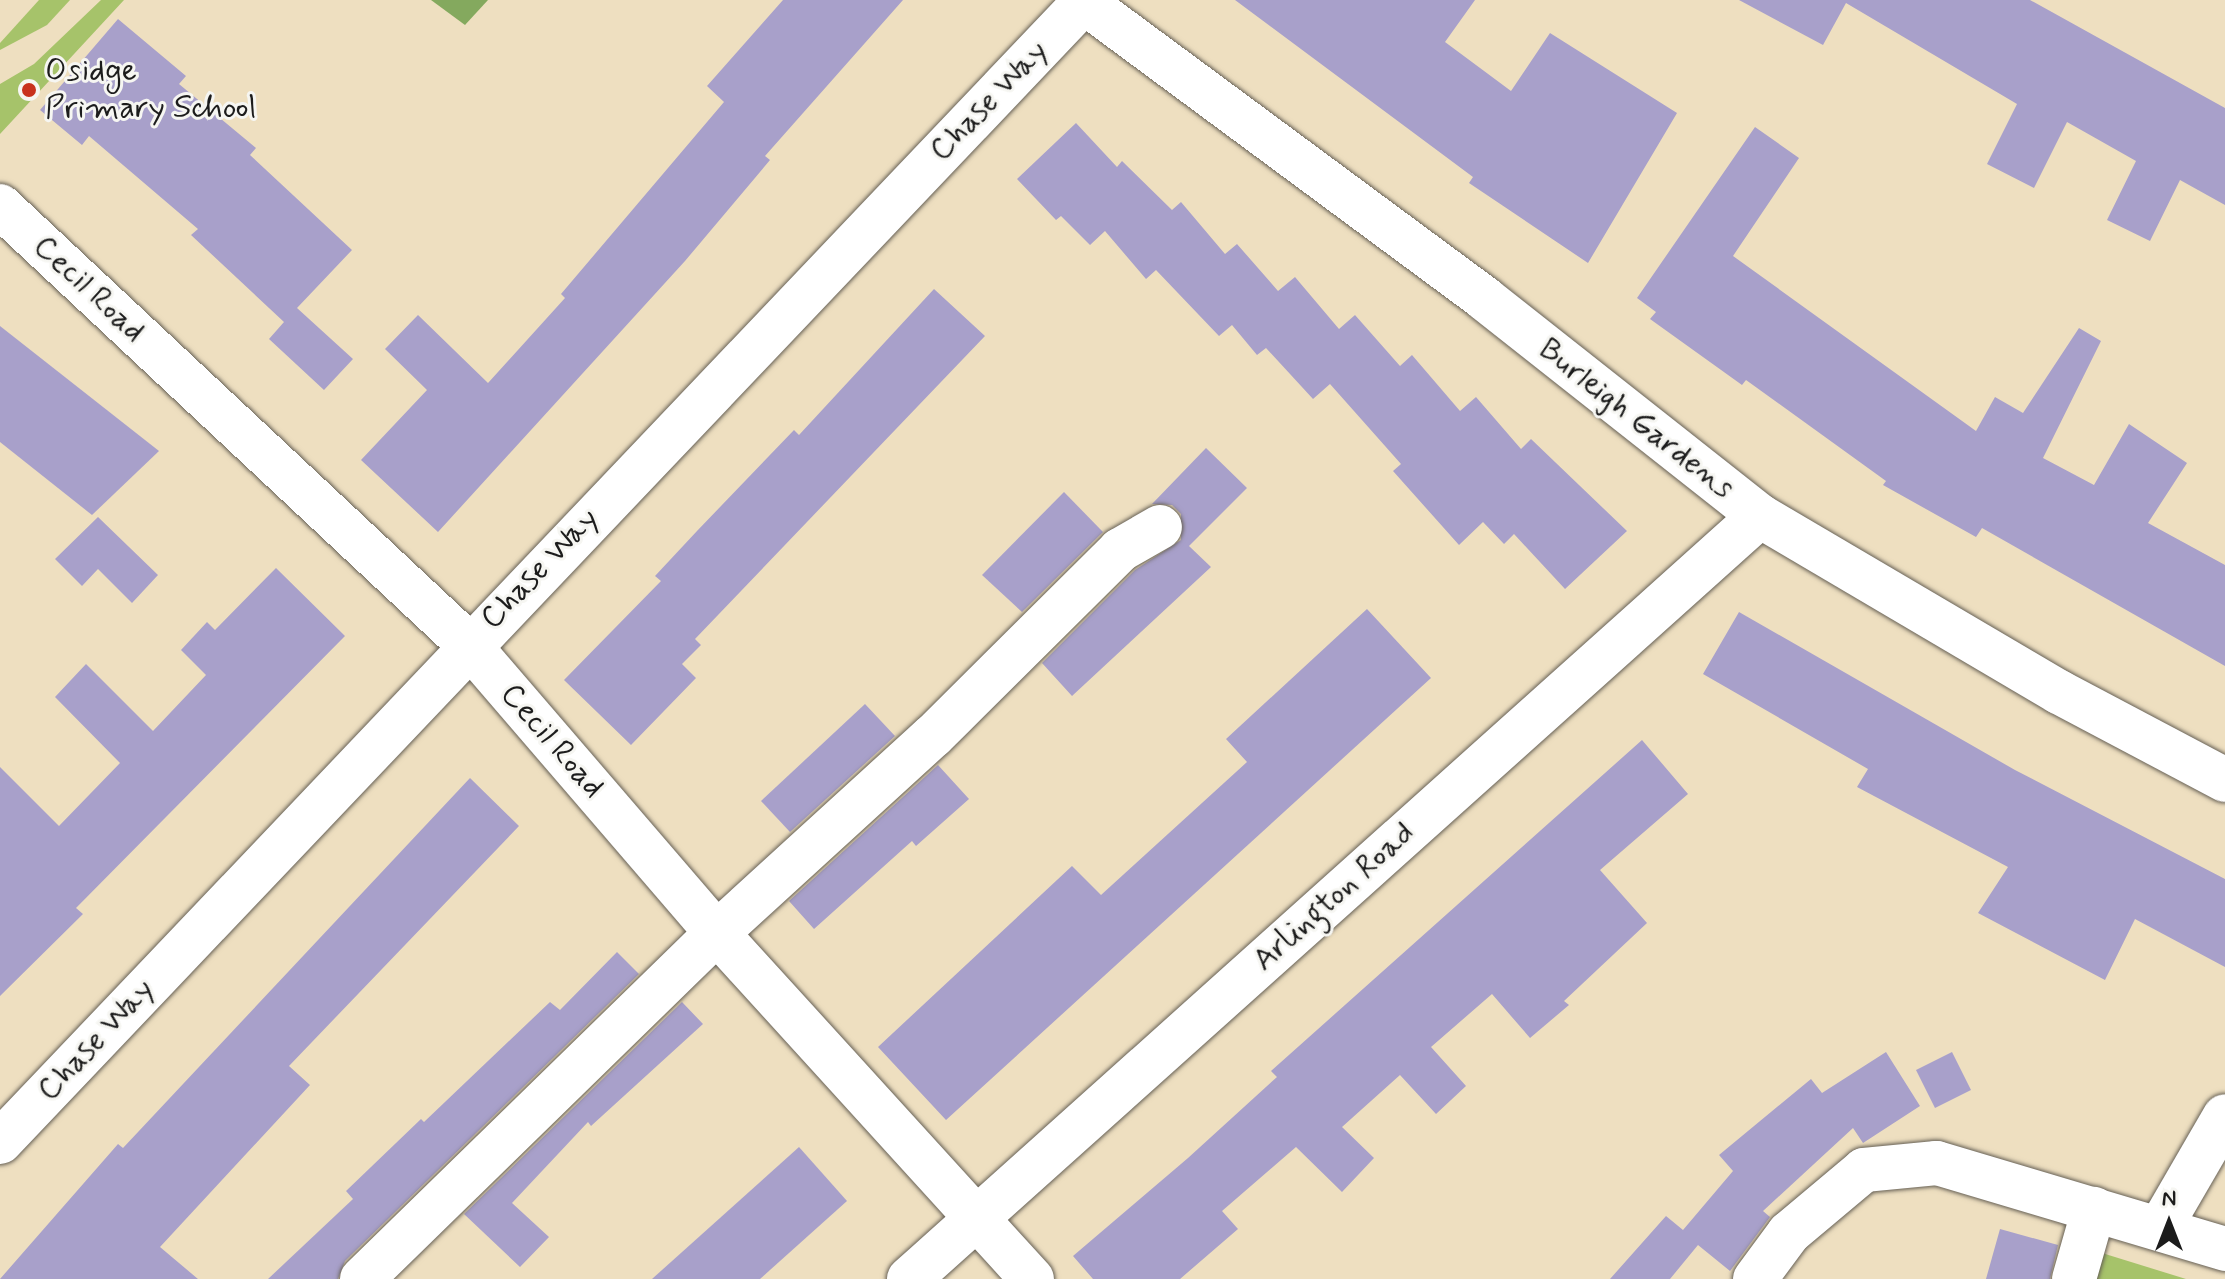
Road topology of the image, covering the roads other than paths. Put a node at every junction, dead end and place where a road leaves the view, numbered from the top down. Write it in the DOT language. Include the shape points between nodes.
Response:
graph roads {
  1 [pos="1085,1"];
  2 [pos="0,206"];
  3 [pos="1760,516"];
  4 [pos="1160,527"];
  5 [pos="468,644"];
  6 [pos="2225,780"];
  7 [pos="717,933"];
  8 [pos="2225,1116"];
  9 [pos="0,1142"];
  10 [pos="2094,1209"];
  11 [pos="978,1216"];
  12 [pos="2160,1228"];
  13 [pos="2225,1249"];
  14 [pos="362,1279"];
  15 [pos="909,1279"];
  16 [pos="1032,1279"];
  17 [pos="1755,1279"];
  18 [pos="2074,1279"];
  1 -- 3 [label="street, Burleigh Gardens" via="1485,299"];
  1 -- 5 [label="street, Chase Way"];
  2 -- 5 [label="street, Cecil Road"];
  3 -- 6 [label="street, Burleigh Gardens" via="2059,692"];
  3 -- 11 [label="street, Arlington Road"];
  4 -- 7 [label="street" via="1120,550 933,736"];
  5 -- 7 [label="street, Cecil Road"];
  5 -- 9 [label="street, Chase Way"];
  7 -- 11 [label="street, Cecil Road"];
  7 -- 14 [label="street"];
  8 -- 12 [label="street"];
  10 -- 12 [label="street"];
  10 -- 17 [label="street" via="1937,1163 1864,1170 1789,1233"];
  10 -- 18 [label="street"];
  11 -- 15 [label="street, Arlington Road"];
  11 -- 16 [label="street, Cecil Road"];
  12 -- 13 [label="street"];
}
